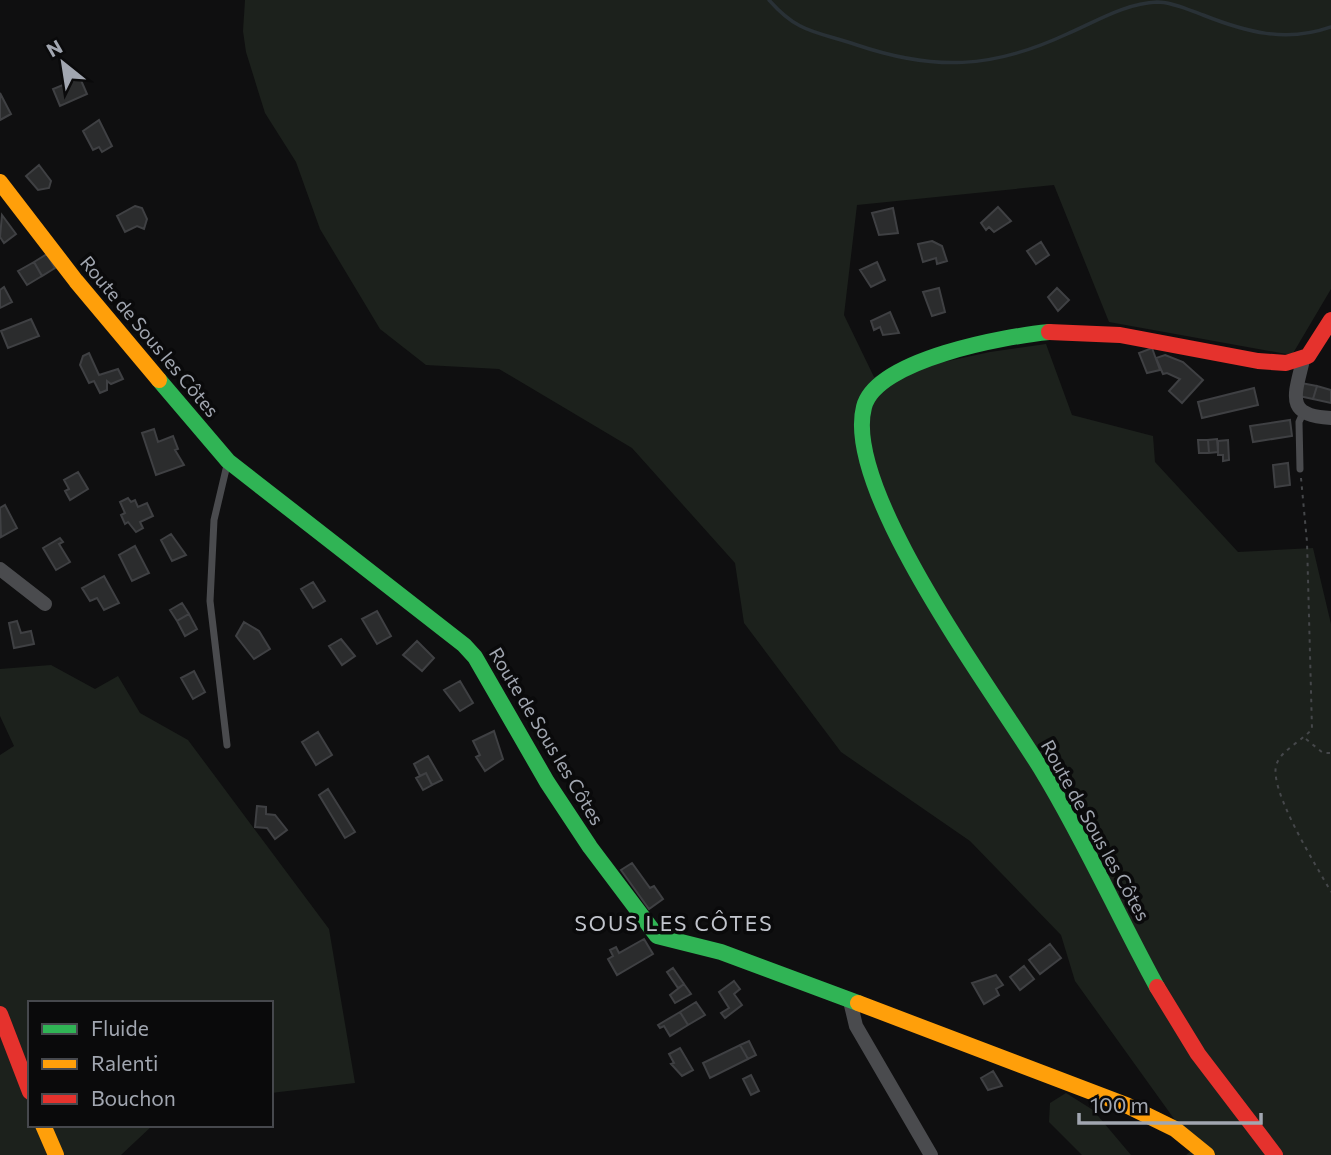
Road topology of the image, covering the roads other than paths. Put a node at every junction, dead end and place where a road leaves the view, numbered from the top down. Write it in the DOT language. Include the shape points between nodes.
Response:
graph roads {
  1 [pos="0,182"];
  2 [pos="1331,320"];
  3 [pos="1303,360"];
  4 [pos="1303,413"];
  5 [pos="1331,418"];
  6 [pos="228,461"];
  7 [pos="1300,469"];
  8 [pos="0,569"];
  9 [pos="45,604"];
  10 [pos="227,745"];
  11 [pos="850,1000"];
  12 [pos="0,1014"];
  13 [pos="28,1087"];
  14 [pos="44,1127"];
  15 [pos="55,1155"];
  16 [pos="931,1155"];
  17 [pos="1207,1155"];
  18 [pos="1275,1155"];
  1 -- 6 [label="street, Route de Sous les Côtes"];
  2 -- 3 [label="street"];
  3 -- 4 [label="street" via="1294,400"];
  3 -- 18 [label="street, Route de Sous les Côtes" via="1245,359 1146,337 1105,333 997,338 933,356 888,381 872,393 859,421 869,472 917,570 1061,804 1189,1041 1232,1105"];
  4 -- 5 [label="street"];
  4 -- 7 [label="lane" via="1299,422"];
  6 -- 10 [label="lane" via="214,520 210,601"];
  6 -- 11 [label="street, Route de Sous les Côtes" via="470,651 547,782 657,936 721,953"];
  8 -- 9 [label="street"];
  11 -- 16 [label="street" via="856,1026"];
  11 -- 17 [label="street, Route de Sous les Côtes" via="1160,1120"];
  12 -- 13 [label="street"];
  14 -- 15 [label="street"];
}
